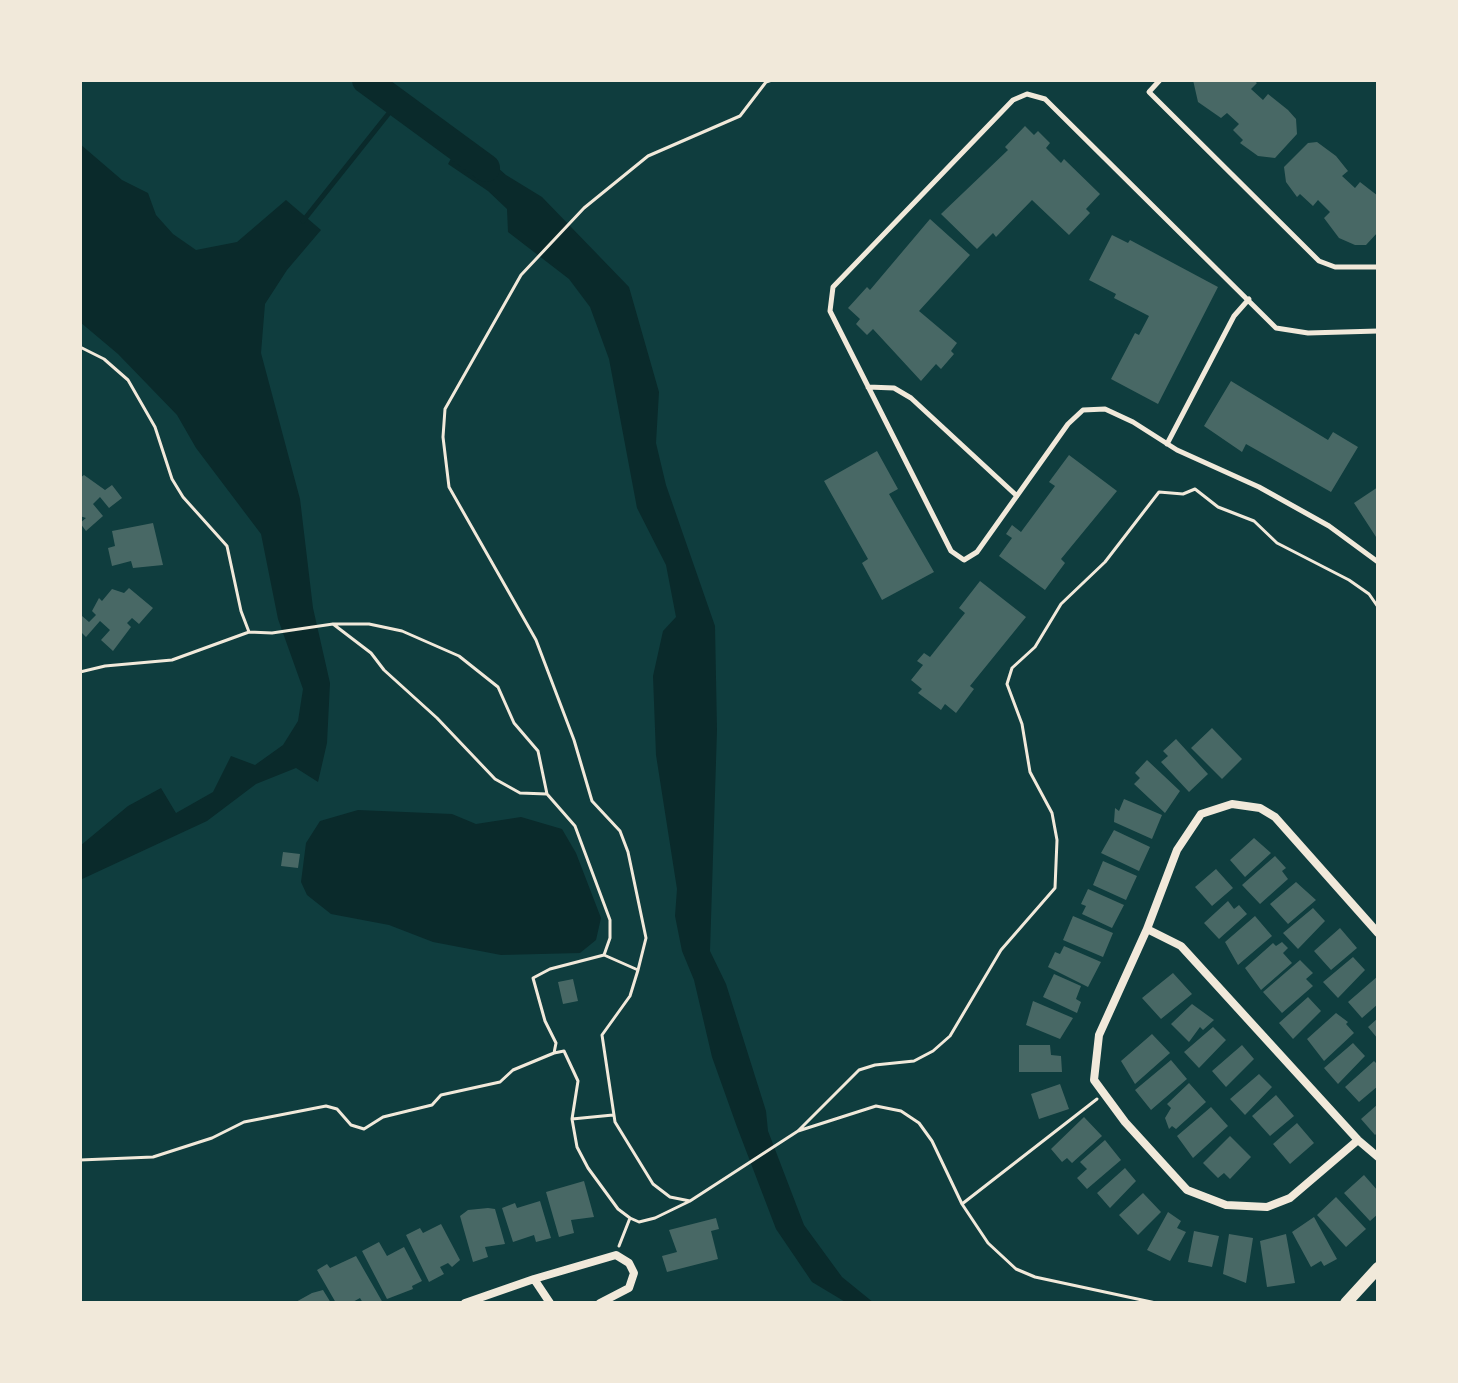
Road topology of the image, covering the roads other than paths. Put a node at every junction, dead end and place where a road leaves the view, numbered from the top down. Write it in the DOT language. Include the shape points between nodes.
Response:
graph roads {
  1 [pos="1160,80"];
  2 [pos="1378,267"];
  3 [pos="1249,299"];
  4 [pos="1378,331"];
  5 [pos="868,387"];
  6 [pos="1167,444"];
  7 [pos="1017,496"];
  8 [pos="1378,562"];
  9 [pos="1147,929"];
  10 [pos="1378,933"];
  11 [pos="1358,1140"];
  12 [pos="1378,1157"];
  13 [pos="1378,1268"];
  14 [pos="534,1279"];
  15 [pos="465,1303"];
  16 [pos="550,1303"];
  17 [pos="600,1303"];
  18 [pos="1346,1303"];
  1 -- 2 [label="lane" via="1149,92 1319,261 1335,267"];
  3 -- 4 [label="lane" via="1276,328 1308,333"];
  3 -- 5 [label="lane" via="1045,99 1027,94 1003,110 833,287 830,311"];
  3 -- 6 [label="lane" via="1234,316"];
  5 -- 7 [label="lane" via="894,388 911,398"];
  5 -- 7 [label="lane" via="957,556 964,560 977,552"];
  6 -- 7 [label="lane" via="1105,409 1083,410"];
  6 -- 8 [label="lane" via="1318,519"];
  9 -- 10 [label="street" via="1177,850 1201,814 1232,804 1260,808 1275,817"];
  9 -- 11 [label="street" via="1181,946"];
  9 -- 11 [label="street" via="1099,1035 1094,1080 1187,1190 1226,1205 1267,1207 1290,1198"];
  11 -- 12 [label="street"];
  13 -- 18 [label="main road"];
  14 -- 15 [label="street"];
  14 -- 16 [label="street"];
  14 -- 17 [label="street" via="616,1255 634,1273 629,1288"];
}
